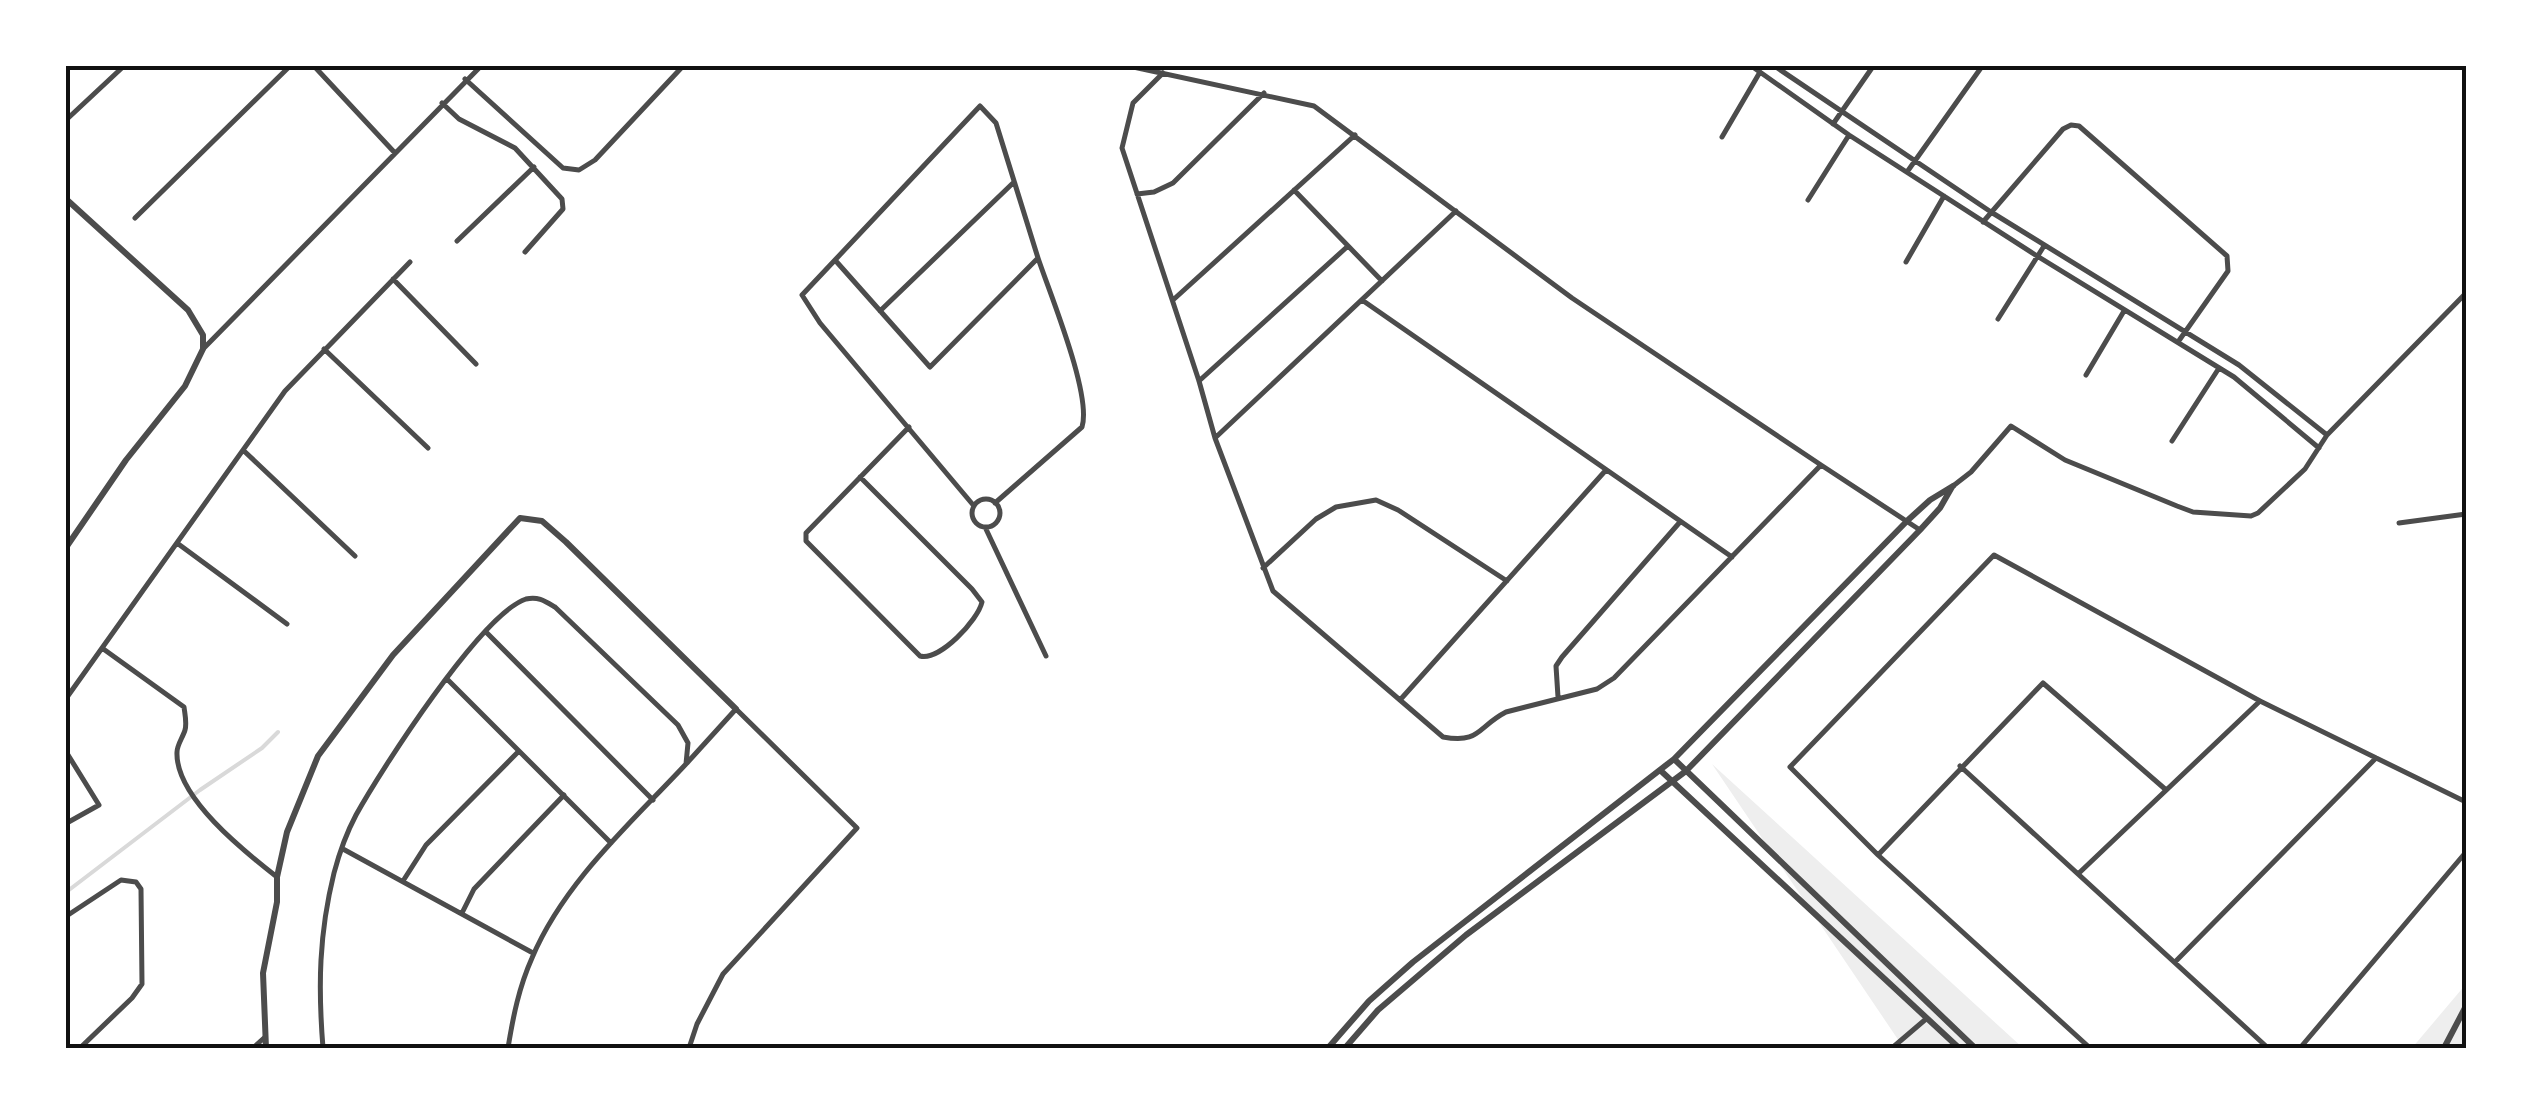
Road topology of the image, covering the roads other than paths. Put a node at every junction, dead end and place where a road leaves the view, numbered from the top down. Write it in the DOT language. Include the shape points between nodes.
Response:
graph roads {
  1 [pos="125,65"];
  2 [pos="291,65"];
  3 [pos="313,65"];
  4 [pos="482,65"];
  5 [pos="684,65"];
  6 [pos="1124,65"];
  7 [pos="1750,65"];
  8 [pos="1772,65"];
  9 [pos="1874,65"];
  10 [pos="1983,65"];
  11 [pos="1760,72"];
  12 [pos="1163,73"];
  13 [pos="465,80"];
  14 [pos="1264,93"];
  15 [pos="442,104"];
  16 [pos="1840,113"];
  17 [pos="65,121"];
  18 [pos="1833,124"];
  19 [pos="1849,134"];
  20 [pos="1354,135"];
  21 [pos="1722,136"];
  22 [pos="395,152"];
  23 [pos="1914,162"];
  24 [pos="534,168"];
  25 [pos="1907,172"];
  26 [pos="1013,183"];
  27 [pos="1294,190"];
  28 [pos="1138,194"];
  29 [pos="1944,196"];
  30 [pos="65,198"];
  31 [pos="1808,200"];
  32 [pos="1456,211"];
  33 [pos="1991,212"];
  34 [pos="135,218"];
  35 [pos="1982,222"];
  36 [pos="457,241"];
  37 [pos="1348,246"];
  38 [pos="2044,246"];
  39 [pos="526,252"];
  40 [pos="2037,256"];
  41 [pos="1038,258"];
  42 [pos="835,260"];
  43 [pos="410,262"];
  44 [pos="1906,262"];
  45 [pos="393,280"];
  46 [pos="1382,282"];
  47 [pos="2466,294"];
  48 [pos="1172,300"];
  49 [pos="1362,300"];
  50 [pos="2124,311"];
  51 [pos="880,312"];
  52 [pos="1998,319"];
  53 [pos="2185,332"];
  54 [pos="2178,342"];
  55 [pos="203,349"];
  56 [pos="324,349"];
  57 [pos="476,364"];
  58 [pos="2218,368"];
  59 [pos="2086,375"];
  60 [pos="1199,381"];
  61 [pos="909,428"];
  62 [pos="2327,436"];
  63 [pos="1215,438"];
  64 [pos="2172,442"];
  65 [pos="428,448"];
  66 [pos="2318,448"];
  67 [pos="243,450"];
  68 [pos="1821,464"];
  69 [pos="1606,470"];
  70 [pos="860,477"];
  71 [pos="1953,486"];
  72 [pos="995,503"];
  73 [pos="974,506"];
  74 [pos="2466,514"];
  75 [pos="1908,520"];
  76 [pos="1680,522"];
  77 [pos="2399,523"];
  78 [pos="985,527"];
  79 [pos="1920,530"];
  80 [pos="177,542"];
  81 [pos="65,549"];
  82 [pos="355,556"];
  83 [pos="1732,556"];
  84 [pos="1263,568"];
  85 [pos="1507,581"];
  86 [pos="287,624"];
  87 [pos="486,632"];
  88 [pos="102,648"];
  89 [pos="1046,656"];
  90 [pos="447,679"];
  91 [pos="1558,698"];
  92 [pos="65,700"];
  93 [pos="1400,700"];
  94 [pos="2260,700"];
  95 [pos="736,710"];
  96 [pos="65,750"];
  97 [pos="519,751"];
  98 [pos="1674,758"];
  99 [pos="2376,758"];
  100 [pos="686,764"];
  101 [pos="1960,766"];
  102 [pos="1660,770"];
  103 [pos="1686,770"];
  104 [pos="1672,782"];
  105 [pos="2165,789"];
  106 [pos="564,795"];
  107 [pos="653,800"];
  108 [pos="2466,802"];
  109 [pos="65,824"];
  110 [pos="612,843"];
  111 [pos="343,848"];
  112 [pos="2466,852"];
  113 [pos="1878,854"];
  114 [pos="2078,874"];
  115 [pos="276,877"];
  116 [pos="403,881"];
  117 [pos="462,914"];
  118 [pos="65,918"];
  119 [pos="534,953"];
  120 [pos="2174,962"];
  121 [pos="2466,1006"];
  122 [pos="1926,1019"];
  123 [pos="264,1038"];
  124 [pos="80,1048"];
  125 [pos="254,1048"];
  126 [pos="266,1048"];
  127 [pos="323,1048"];
  128 [pos="508,1048"];
  129 [pos="689,1048"];
  130 [pos="1328,1048"];
  131 [pos="1345,1048"];
  132 [pos="1892,1048"];
  133 [pos="1959,1048"];
  134 [pos="1975,1048"];
  135 [pos="2090,1048"];
  136 [pos="2268,1048"];
  137 [pos="2300,1048"];
  138 [pos="2444,1048"];
  1 -- 17 [label="street"];
  2 -- 34 [label="street"];
  3 -- 22 [label="street"];
  4 -- 13 [label="street"];
  5 -- 13 [label="street" via="579,170 563,168"];
  6 -- 12 [label="street"];
  7 -- 11 [label="street"];
  8 -- 16 [label="street"];
  9 -- 16 [label="street"];
  10 -- 23 [label="street"];
  11 -- 18 [label="street"];
  11 -- 21 [label="street"];
  12 -- 14 [label="street"];
  12 -- 28 [label="street" via="1133,103 1125,124 1122,148"];
  13 -- 15 [label="street"];
  14 -- 20 [label="street" via="1314,106"];
  14 -- 28 [label="street" via="1173,183"];
  15 -- 22 [label="street"];
  15 -- 24 [label="street" via="515,148"];
  16 -- 18 [label="street"];
  16 -- 23 [label="street"];
  18 -- 19 [label="street"];
  19 -- 25 [label="street"];
  19 -- 31 [label="street"];
  20 -- 27 [label="street"];
  20 -- 32 [label="street"];
  22 -- 55 [label="street"];
  23 -- 25 [label="street"];
  23 -- 33 [label="street"];
  24 -- 36 [label="street"];
  24 -- 39 [label="street" via="564,204"];
  25 -- 29 [label="street"];
  26 -- 41 [label="street"];
  26 -- 42 [label="street" via="996,123 980,106"];
  26 -- 51 [label="street"];
  27 -- 37 [label="street"];
  27 -- 48 [label="street"];
  28 -- 48 [label="street"];
  29 -- 35 [label="street"];
  29 -- 44 [label="street"];
  30 -- 55 [label="street" via="188,310 203,335"];
  32 -- 46 [label="street"];
  32 -- 68 [label="street" via="1572,298"];
  33 -- 35 [label="street"];
  33 -- 38 [label="street"];
  33 -- 53 [label="street" via="2063,129 2079,126 2227,256 2228,270"];
  35 -- 40 [label="street"];
  37 -- 46 [label="street"];
  37 -- 60 [label="street"];
  38 -- 40 [label="street"];
  38 -- 53 [label="street"];
  40 -- 50 [label="street"];
  40 -- 52 [label="street"];
  41 -- 51 [label="street" via="930,368"];
  41 -- 72 [label="street" via="1086,415 1082,427"];
  42 -- 51 [label="street"];
  42 -- 61 [label="street" via="802,295"];
  43 -- 45 [label="street"];
  45 -- 56 [label="street"];
  45 -- 57 [label="street"];
  46 -- 49 [label="street"];
  47 -- 62 [label="street"];
  48 -- 60 [label="street"];
  49 -- 63 [label="street"];
  49 -- 69 [label="street"];
  50 -- 54 [label="street"];
  50 -- 59 [label="street"];
  53 -- 54 [label="street"];
  53 -- 62 [label="street" via="2239,365"];
  54 -- 58 [label="street"];
  55 -- 81 [label="street" via="185,386"];
  56 -- 65 [label="street"];
  56 -- 67 [label="street"];
  58 -- 64 [label="street"];
  58 -- 66 [label="street"];
  60 -- 63 [label="street"];
  61 -- 70 [label="street"];
  61 -- 73 [label="street"];
  62 -- 66 [label="street"];
  63 -- 84 [label="street"];
  66 -- 71 [label="street" via="2305,469 2251,516 2193,512 2065,460 2011,426"];
  67 -- 80 [label="street"];
  67 -- 82 [label="street"];
  68 -- 75 [label="street"];
  68 -- 83 [label="street"];
  69 -- 76 [label="street"];
  69 -- 85 [label="street"];
  70 -- 70 [label="street" via="982,602 940,654 920,656 806,541 806,533"];
  71 -- 75 [label="street"];
  71 -- 79 [label="street"];
  72 -- 73 [label="street" via="986,499"];
  72 -- 78 [label="street" via="999,516"];
  73 -- 78 [label="street" via="974,519"];
  74 -- 77 [label="street"];
  75 -- 79 [label="street"];
  75 -- 98 [label="street"];
  76 -- 83 [label="street"];
  76 -- 91 [label="street" via="1562,656 1556,666"];
  78 -- 89 [label="street"];
  79 -- 103 [label="street"];
  80 -- 86 [label="street"];
  80 -- 88 [label="street"];
  83 -- 91 [label="street" via="1614,678"];
  84 -- 85 [label="street" via="1316,519 1358,500 1376,500"];
  84 -- 93 [label="street" via="1273,591"];
  85 -- 93 [label="street"];
  87 -- 90 [label="street"];
  87 -- 100 [label="street" via="526,599 554,607 678,725 688,743"];
  87 -- 107 [label="street"];
  88 -- 92 [label="street"];
  88 -- 115 [label="street" via="184,707 177,753 190,790 238,846"];
  90 -- 97 [label="street"];
  90 -- 111 [label="street" via="399,746"];
  91 -- 93 [label="street" via="1506,712 1462,740 1443,737"];
  94 -- 99 [label="street"];
  94 -- 105 [label="street"];
  94 -- 113 [label="street" via="1994,555 1790,767"];
  95 -- 100 [label="street"];
  95 -- 115 [label="street" via="566,542 542,521 520,518 394,655 318,756"];
  95 -- 129 [label="street" via="857,828 723,974"];
  96 -- 109 [label="street" via="99,805"];
  97 -- 106 [label="street"];
  97 -- 116 [label="street" via="426,845"];
  98 -- 102 [label="street"];
  98 -- 103 [label="street"];
  99 -- 108 [label="street"];
  99 -- 120 [label="street"];
  100 -- 107 [label="street"];
  101 -- 105 [label="street" via="2043,683"];
  101 -- 113 [label="street"];
  101 -- 114 [label="street"];
  102 -- 104 [label="street"];
  102 -- 130 [label="street" via="1412,962"];
  103 -- 104 [label="street"];
  103 -- 134 [label="street"];
  104 -- 122 [label="street"];
  104 -- 131 [label="street" via="1466,935 1378,1010"];
  105 -- 114 [label="street"];
  106 -- 110 [label="street"];
  106 -- 117 [label="street" via="474,890"];
  107 -- 110 [label="street"];
  110 -- 119 [label="street" via="578,882"];
  111 -- 116 [label="street"];
  111 -- 127 [label="street" via="319,946"];
  112 -- 137 [label="street"];
  113 -- 135 [label="street"];
  114 -- 120 [label="street"];
  115 -- 123 [label="street" via="262,973"];
  116 -- 117 [label="street"];
  117 -- 119 [label="street"];
  118 -- 124 [label="street" via="121,880 141,889 142,984"];
  119 -- 128 [label="street"];
  120 -- 136 [label="street"];
  121 -- 138 [label="street"];
  122 -- 132 [label="street"];
  122 -- 133 [label="street"];
  123 -- 125 [label="street"];
  123 -- 126 [label="street"];
}
